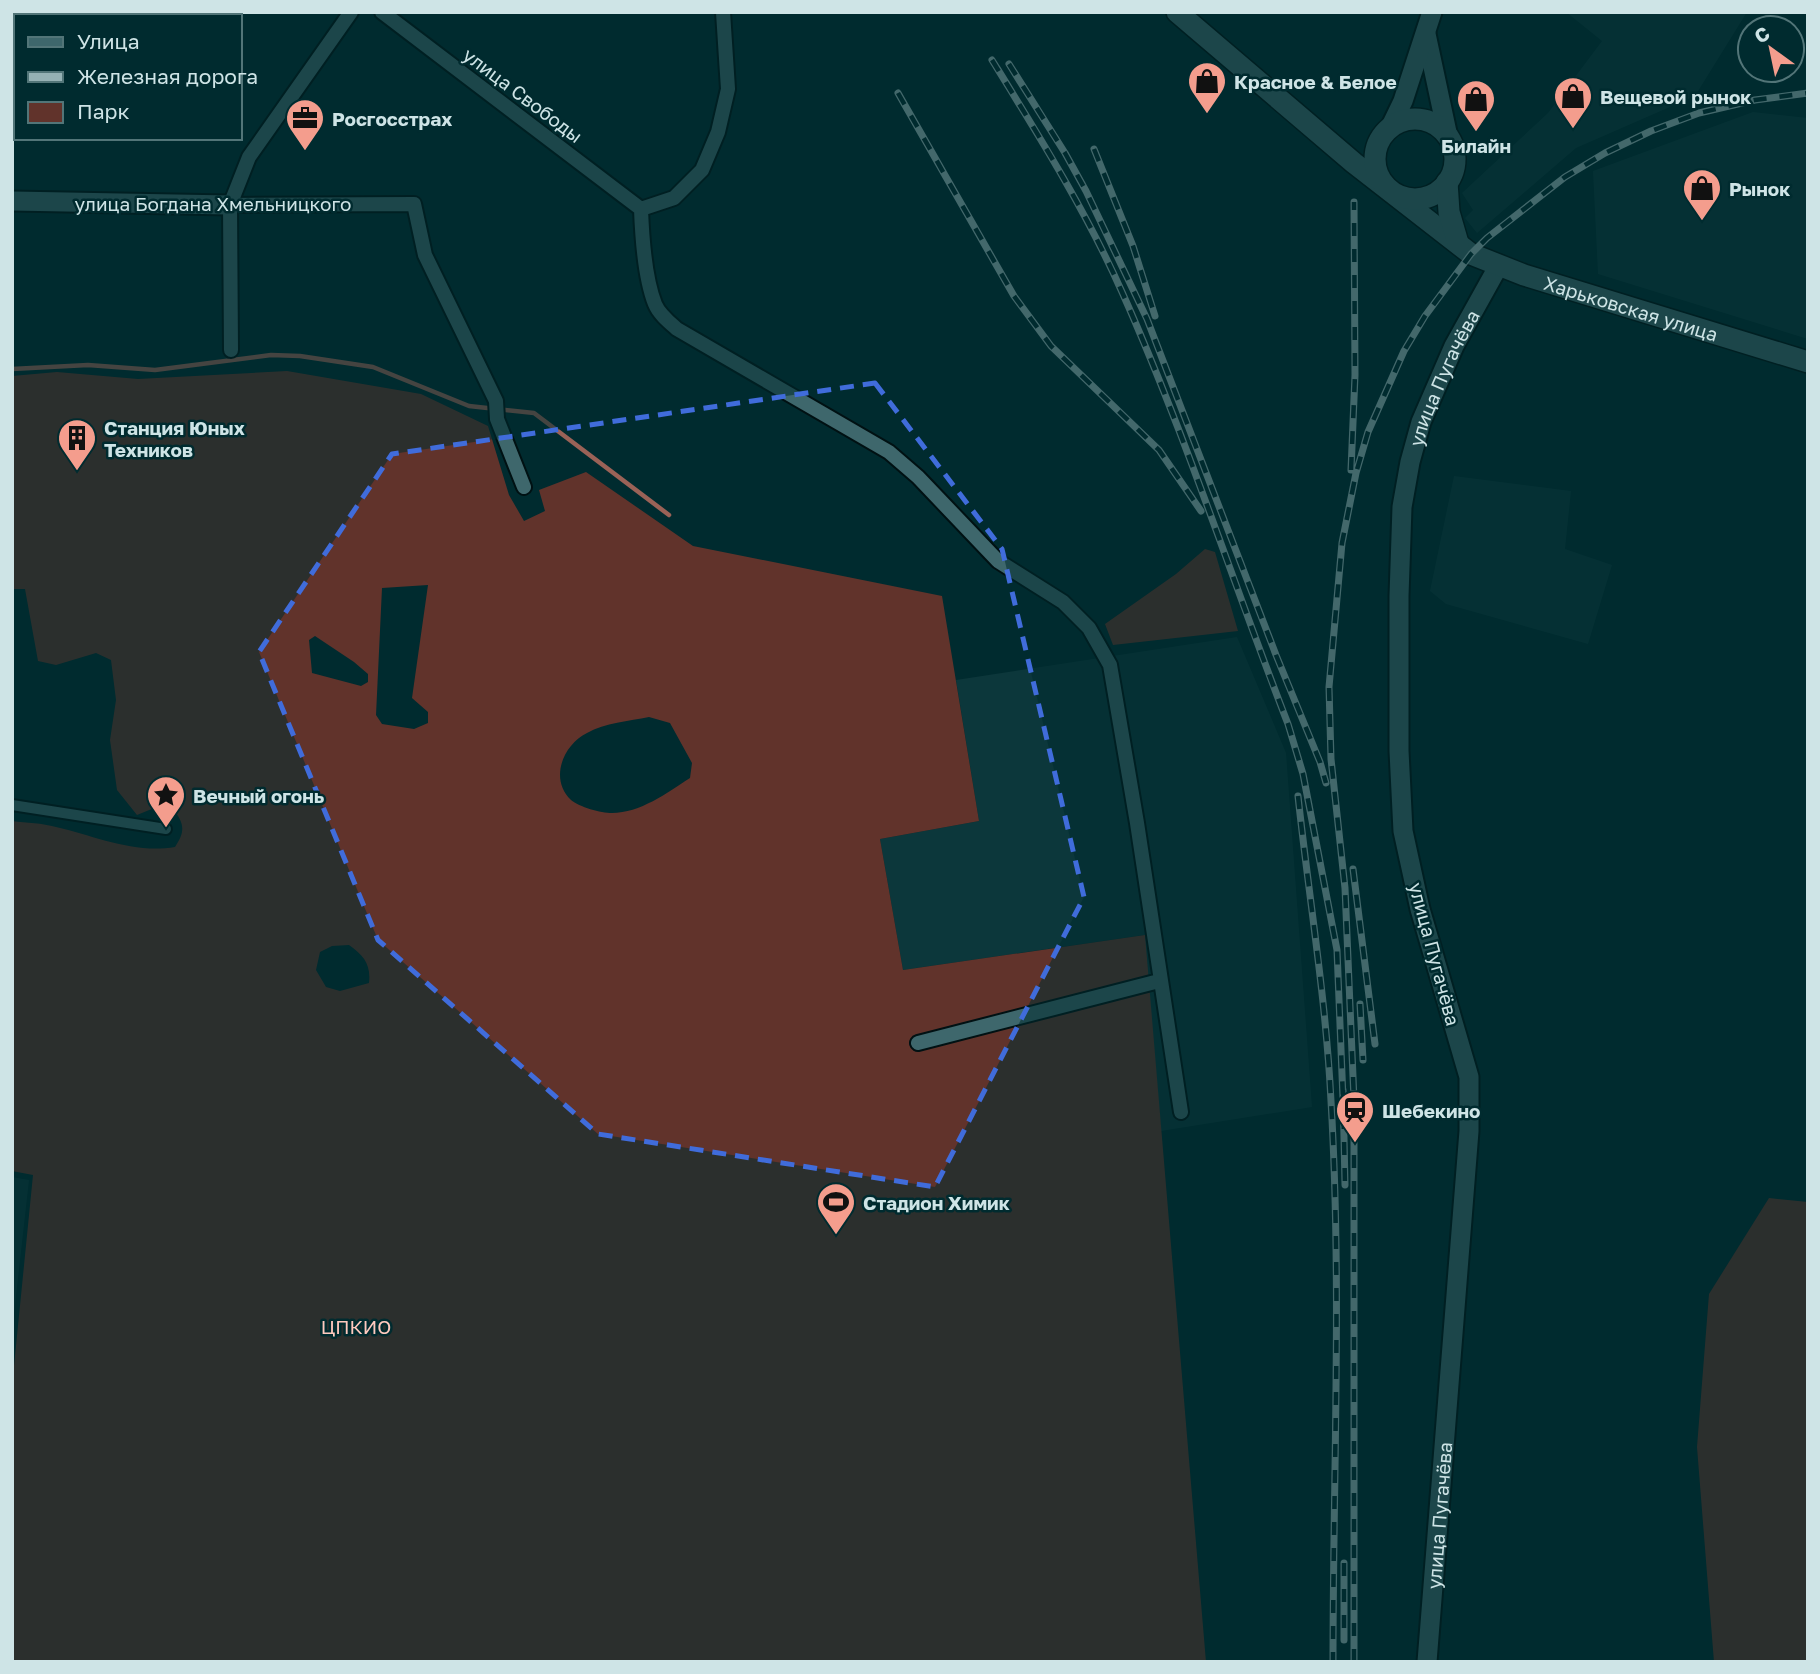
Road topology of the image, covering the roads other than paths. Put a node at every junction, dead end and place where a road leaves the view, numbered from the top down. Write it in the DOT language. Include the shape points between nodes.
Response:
graph roads {
  1 [pos="351,12"];
  2 [pos="382,12"];
  3 [pos="723,12"];
  4 [pos="1177,12"];
  5 [pos="1429,21"];
  6 [pos="1389,130"];
  7 [pos="1448,137"];
  8 [pos="1331,142"];
  9 [pos="1447,183"];
  10 [pos="1391,191"];
  11 [pos="12,201"];
  12 [pos="230,205"];
  13 [pos="641,209"];
  14 [pos="1458,243"];
  15 [pos="1499,265"];
  16 [pos="231,350"];
  17 [pos="1808,362"];
  18 [pos="524,487"];
  19 [pos="12,805"];
  20 [pos="166,829"];
  21 [pos="1159,981"];
  22 [pos="918,1043"];
  23 [pos="1181,1112"];
  24 [pos="1427,1662"];
  1 -- 12 [label="street" via="249,157"];
  2 -- 13 [label="street, улица Свободы"];
  3 -- 13 [label="street" via="728,89 718,132 702,170 674,198"];
  4 -- 8 [label="main road, Харьковская улица"];
  5 -- 6 [label="street"];
  5 -- 7 [label="street"];
  6 -- 7 [label="main road" via="1421,120"];
  6 -- 8 [label="main road" via="1362,143"];
  6 -- 10 [label="main road" via="1375,157 1379,176"];
  7 -- 9 [label="main road" via="1455,160"];
  8 -- 10 [label="main road, Харьковская улица"];
  9 -- 10 [label="main road" via="1421,199"];
  9 -- 14 [label="main road" via="1448,212"];
  10 -- 14 [label="main road, Харьковская улица"];
  11 -- 12 [label="street, улица Богдана Хмельницкого"];
  12 -- 16 [label="street"];
  12 -- 18 [label="street, улица Богдана Хмельницкого" via="414,204 425,256 496,401 497,419"];
  13 -- 21 [label="street" via="643,247 655,304 663,316 677,329 889,452 998,561 1063,602 1089,628 1110,665"];
  14 -- 15 [label="main road, Харьковская улица" via="1471,254"];
  15 -- 17 [label="main road, Харьковская улица"];
  15 -- 24 [label="street, улица Пугачёва" via="1454,346 1420,422 1402,507 1399,751 1403,831 1420,909 1469,1077 1469,1131"];
  19 -- 20 [label="street"];
  21 -- 22 [label="street"];
  21 -- 23 [label="street"];
}
